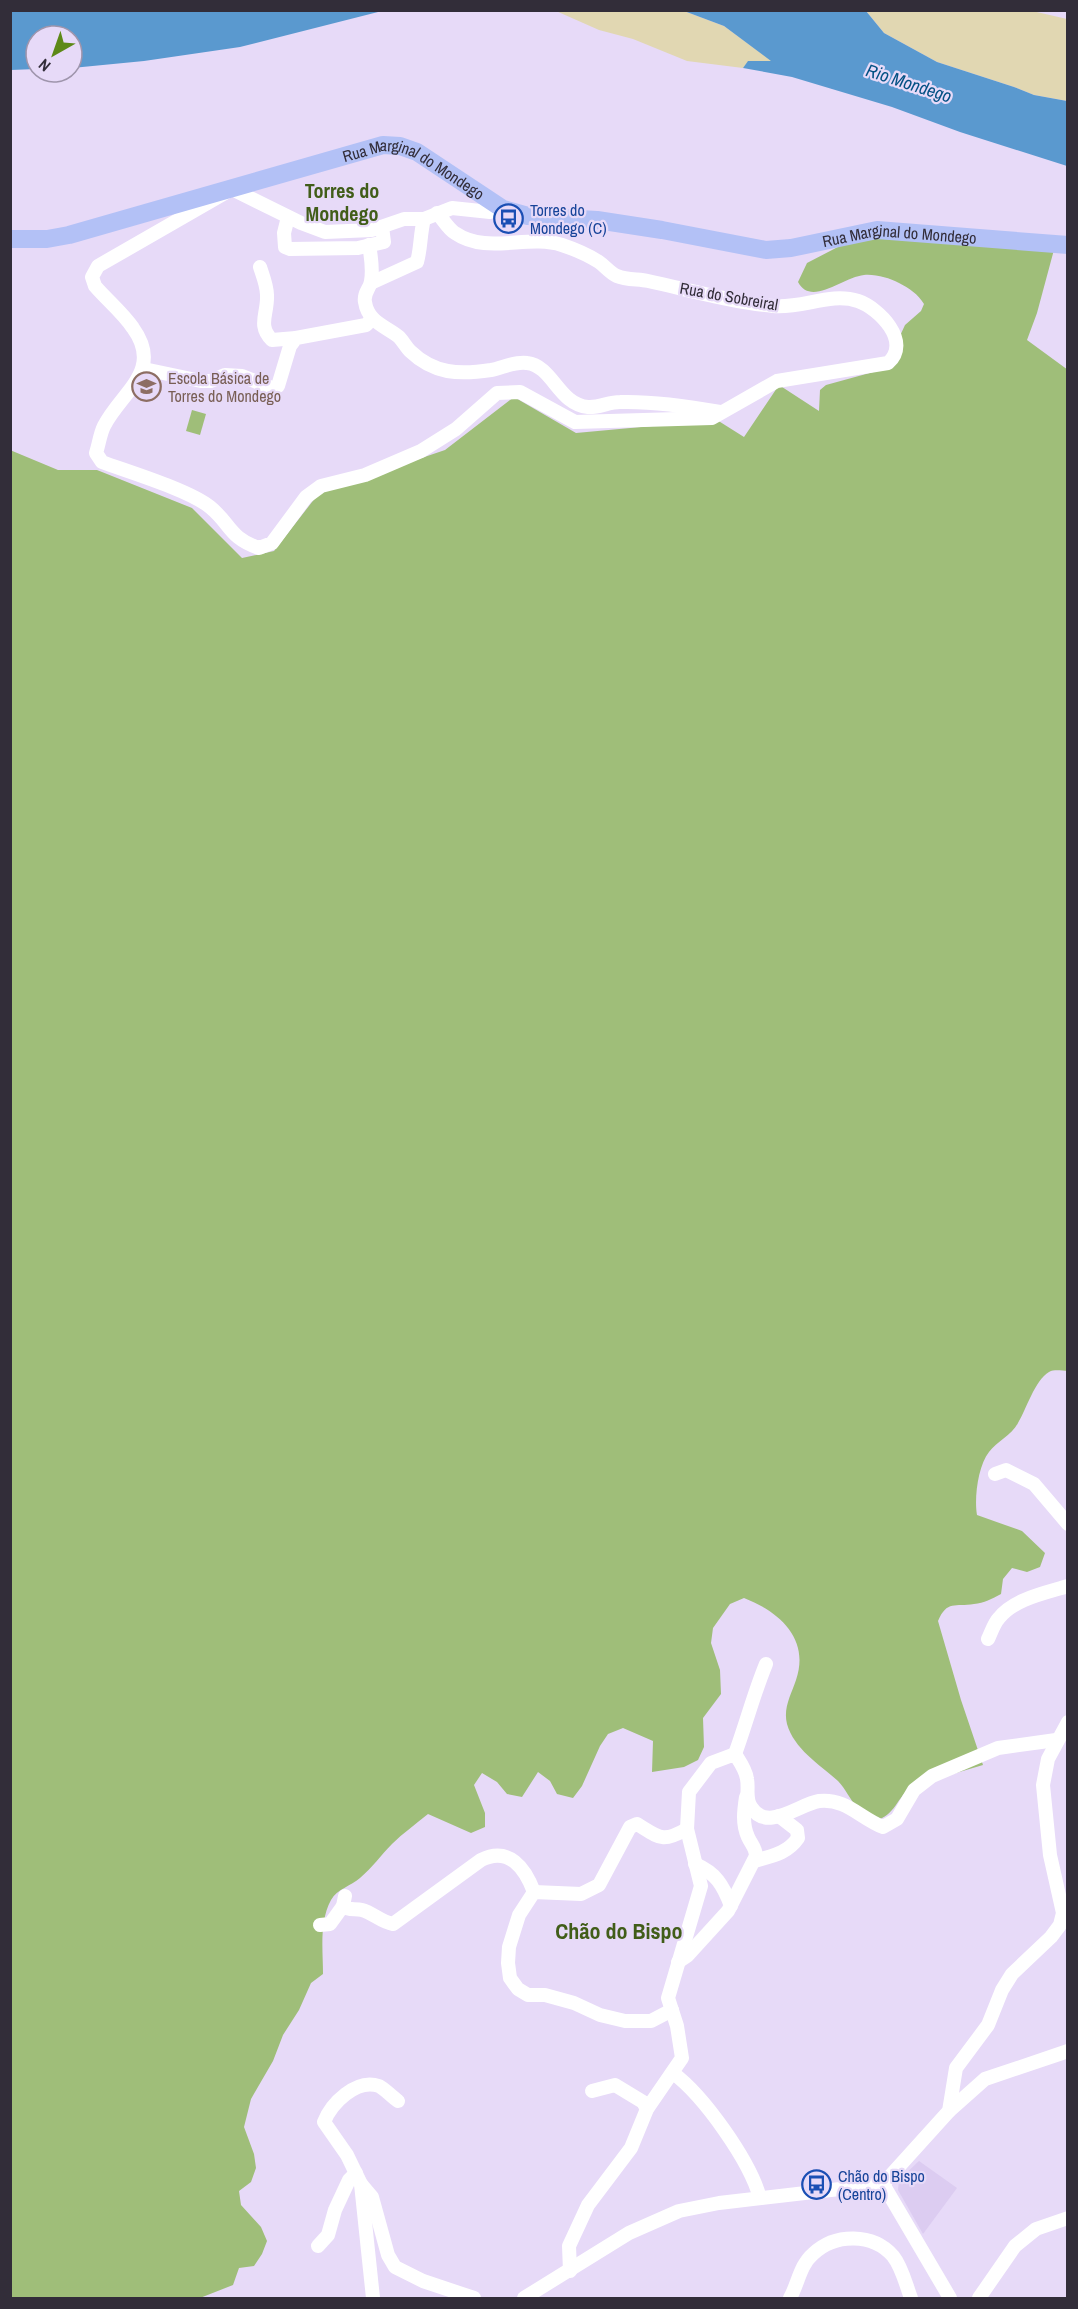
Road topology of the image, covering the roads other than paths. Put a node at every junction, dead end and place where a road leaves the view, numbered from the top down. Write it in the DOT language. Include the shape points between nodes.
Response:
graph roads {
  1 [pos="232,189"];
  2 [pos="503,209"];
  3 [pos="431,216"];
  4 [pos="288,217"];
  5 [pos="382,227"];
  6 [pos="10,239"];
  7 [pos="369,245"];
  8 [pos="1068,245"];
  9 [pos="260,267"];
  10 [pos="371,283"];
  11 [pos="372,319"];
  12 [pos="296,338"];
  13 [pos="144,369"];
  14 [pos="724,413"];
  15 [pos="995,1474"];
  16 [pos="1068,1524"];
  17 [pos="1068,1586"];
  18 [pos="988,1639"];
  19 [pos="766,1664"];
  20 [pos="1068,1722"];
  21 [pos="1056,1740"];
  22 [pos="735,1754"];
  23 [pos="746,1794"];
  24 [pos="779,1816"];
  25 [pos="687,1829"];
  26 [pos="754,1861"];
  27 [pos="695,1864"];
  28 [pos="534,1892"];
  29 [pos="732,1906"];
  30 [pos="1065,1912"];
  31 [pos="320,1925"];
  32 [pos="678,1962"];
  33 [pos="672,2010"];
  34 [pos="1068,2050"];
  35 [pos="673,2073"];
  36 [pos="592,2091"];
  37 [pos="398,2101"];
  38 [pos="646,2109"];
  39 [pos="949,2111"];
  40 [pos="358,2179"];
  41 [pos="883,2184"];
  42 [pos="760,2198"];
  43 [pos="1068,2218"];
  44 [pos="318,2246"];
  45 [pos="570,2271"];
  46 [pos="373,2298"];
  47 [pos="474,2298"];
  48 [pos="524,2298"];
  49 [pos="790,2298"];
  50 [pos="911,2298"];
  51 [pos="950,2298"];
  52 [pos="979,2298"];
  1 -- 2 [label="main road, Rua Marginal do Mondego" via="372,147 400,146 417,152"];
  1 -- 4 [label="street"];
  1 -- 6 [label="main road, Rua Marginal do Mondego" via="69,235"];
  1 -- 13 [label="street" via="98,266 92,277 95,286 134,328 142,348"];
  2 -- 3 [label="street" via="490,212 453,207"];
  2 -- 8 [label="main road, Rua Marginal do Mondego" via="528,216 597,220 662,230 766,250 877,230"];
  3 -- 5 [label="street"];
  3 -- 10 [label="street" via="420,235 417,261"];
  3 -- 14 [label="street, Rua do Sobreiral" via="474,242 528,240 561,244 617,276 699,293 775,307 838,297 860,302 894,332 895,353 888,363 777,381"];
  4 -- 5 [label="street" via="330,232"];
  4 -- 7 [label="street" via="283,240 288,249"];
  5 -- 7 [label="street" via="384,242"];
  7 -- 10 [label="street"];
  9 -- 12 [label="street" via="267,292 265,333 273,340"];
  10 -- 11 [label="street" via="365,291 365,302"];
  11 -- 12 [label="street" via="366,325"];
  11 -- 14 [label="street" via="400,338 429,367 455,372 528,363 543,371 567,400 588,407 634,402"];
  12 -- 13 [label="street" via="278,386 272,388 242,376 225,375 201,381"];
  13 -- 14 [label="street" via="104,427 96,453 102,462 210,507 234,535 259,548 272,543 306,497 321,486 365,475 421,451 456,429 497,393 520,392 575,422 712,418"];
  15 -- 16 [label="street" via="1006,1470 1034,1485"];
  17 -- 18 [label="street" via="1009,1610 998,1618"];
  19 -- 22 [label="street"];
  20 -- 21 [label="street"];
  21 -- 24 [label="street" via="998,1748 932,1776 914,1790 897,1819 883,1827 842,1802 819,1801"];
  21 -- 30 [label="street" via="1043,1785 1050,1855"];
  22 -- 23 [label="street" via="748,1781"];
  22 -- 25 [label="street" via="711,1763 689,1792"];
  23 -- 24 [label="street" via="758,1814"];
  23 -- 26 [label="street" via="744,1818 756,1851"];
  24 -- 26 [label="street" via="797,1830 798,1838 794,1845 771,1858"];
  25 -- 27 [label="street"];
  25 -- 28 [label="street" via="663,1838 637,1824 630,1827 599,1885 581,1894"];
  26 -- 29 [label="street"];
  27 -- 29 [label="street" via="716,1875"];
  27 -- 32 [label="street" via="701,1886"];
  28 -- 31 [label="street" via="529,1878 507,1856 491,1855 393,1923 362,1910 346,1909 344,1901 330,1924"];
  28 -- 33 [label="street" via="519,1915 508,1947 510,1978 518,1989 625,2020 651,2021"];
  29 -- 32 [label="street"];
  30 -- 39 [label="street" via="1051,1937 1012,1974 988,2025 956,2068"];
  32 -- 33 [label="street" via="668,1998"];
  33 -- 35 [label="street" via="682,2058"];
  34 -- 39 [label="street" via="985,2079"];
  35 -- 38 [label="street"];
  35 -- 42 [label="street" via="718,2122"];
  36 -- 38 [label="street" via="615,2085 643,2102"];
  37 -- 40 [label="street" via="379,2086 363,2085 327,2113 324,2122"];
  38 -- 45 [label="street" via="631,2148 588,2205 569,2246"];
  39 -- 41 [label="street"];
  40 -- 44 [label="street" via="349,2180 328,2235"];
  40 -- 46 [label="street"];
  40 -- 47 [label="street" via="372,2197 395,2267"];
  41 -- 42 [label="street"];
  41 -- 51 [label="street"];
  42 -- 45 [label="street" via="679,2211 629,2233"];
  43 -- 52 [label="street" via="1036,2229 1014,2246"];
  45 -- 48 [label="street"];
  49 -- 50 [label="street" via="805,2263 814,2253 837,2240 862,2239 892,2256"];
}
